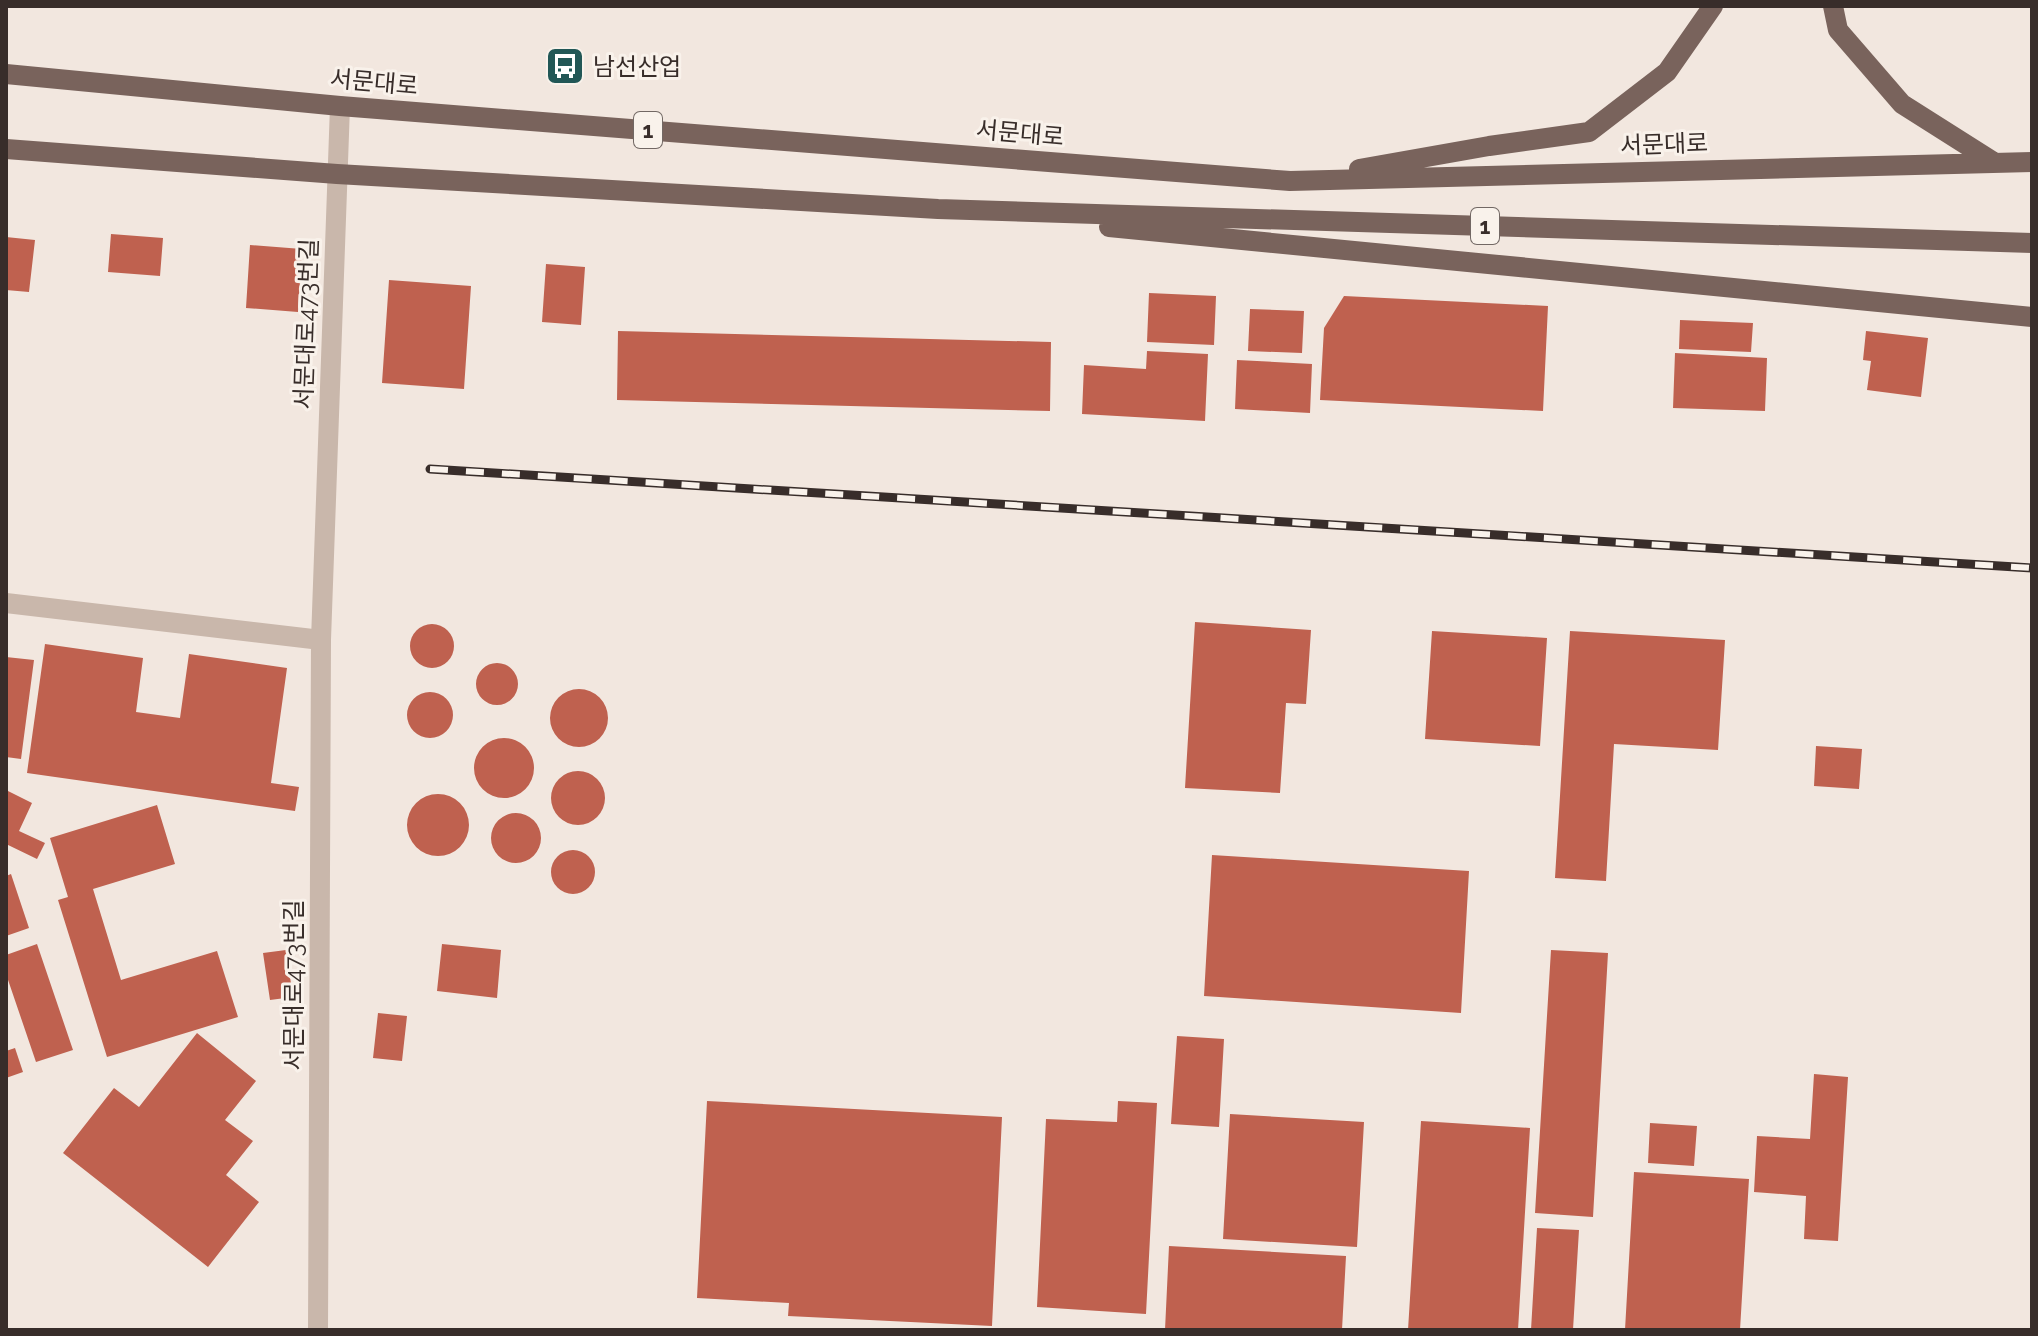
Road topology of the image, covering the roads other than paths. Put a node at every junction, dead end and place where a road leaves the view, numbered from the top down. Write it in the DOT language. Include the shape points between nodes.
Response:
graph roads {
  1 [pos="1713,6"];
  2 [pos="1833,6"];
  3 [pos="6,74"];
  4 [pos="340,106"];
  5 [pos="6,149"];
  6 [pos="1992,161"];
  7 [pos="2032,162"];
  8 [pos="337,174"];
  9 [pos="1290,181"];
  10 [pos="938,209"];
  11 [pos="2032,243"];
  12 [pos="2032,317"];
  13 [pos="6,603"];
  14 [pos="321,640"];
  15 [pos="318,1330"];
  1 -- 9 [label="main road" via="1667,72 1589,132"];
  2 -- 6 [label="main road" via="1838,30 1902,104"];
  3 -- 4 [label="main road, 서문대로 / 1"];
  4 -- 8 [label="street, 서문대로473번길"];
  4 -- 9 [label="main road, 서문대로 / 1"];
  5 -- 8 [label="main road, 1"];
  6 -- 7 [label="main road, 서문대로 / 1"];
  6 -- 9 [label="main road, 서문대로 / 1"];
  8 -- 10 [label="main road, 1"];
  8 -- 14 [label="street, 서문대로473번길"];
  10 -- 11 [label="main road, 1"];
  10 -- 12 [label="main road"];
  13 -- 14 [label="street"];
  14 -- 15 [label="street, 서문대로473번길"];
}
